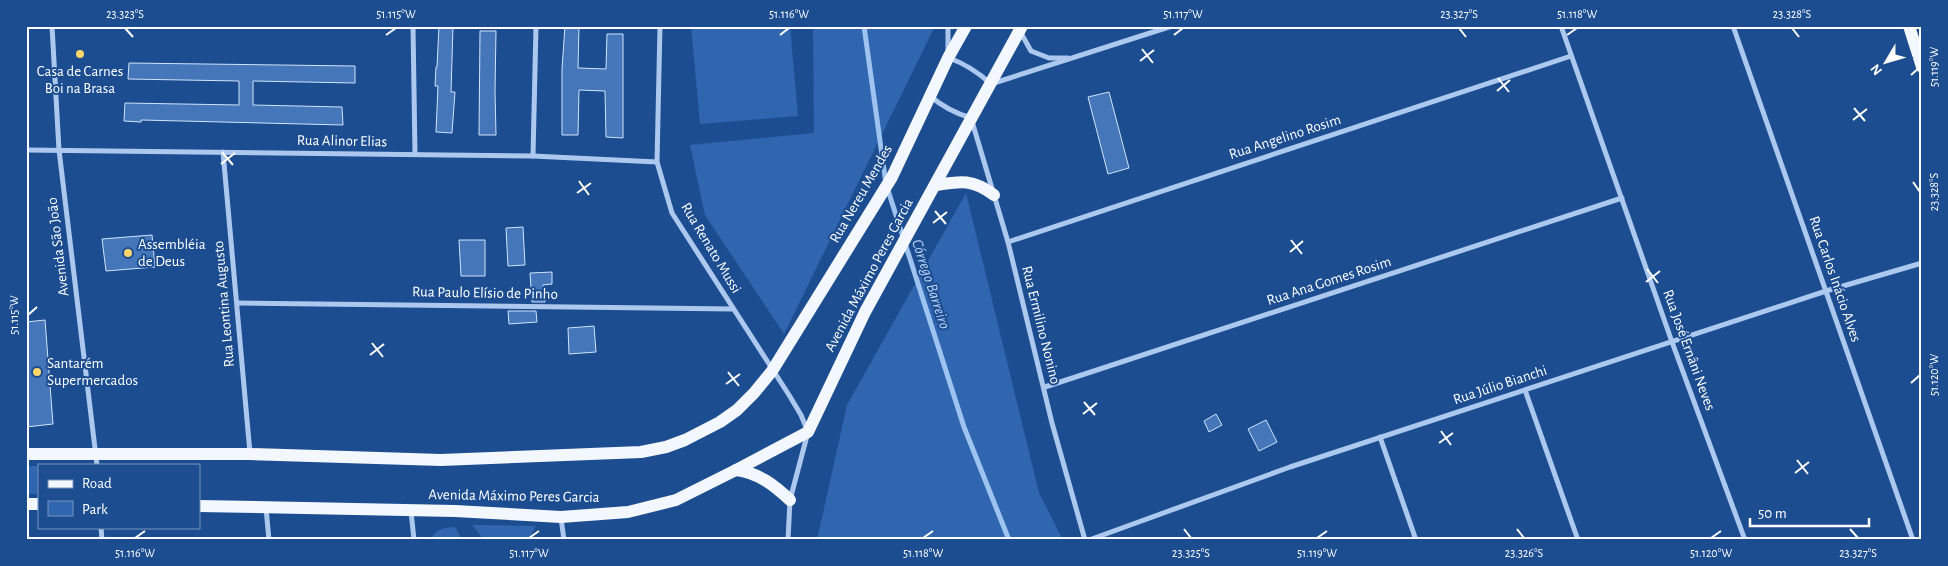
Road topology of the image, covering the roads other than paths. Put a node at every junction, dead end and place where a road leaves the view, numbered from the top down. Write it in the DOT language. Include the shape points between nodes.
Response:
graph roads {
  1 [pos="52,26"];
  2 [pos="413,26"];
  3 [pos="536,26"];
  4 [pos="660,26"];
  5 [pos="948,26"];
  6 [pos="966,26"];
  7 [pos="1172,26"];
  8 [pos="1561,26"];
  9 [pos="1733,26"];
  10 [pos="1909,26"];
  11 [pos="1021,28"];
  12 [pos="1571,56"];
  13 [pos="948,58"];
  14 [pos="1073,58"];
  15 [pos="1922,67"];
  16 [pos="991,84"];
  17 [pos="930,96"];
  18 [pos="971,118"];
  19 [pos="26,150"];
  20 [pos="59,150"];
  21 [pos="223,152"];
  22 [pos="415,154"];
  23 [pos="533,156"];
  24 [pos="657,162"];
  25 [pos="936,185"];
  26 [pos="994,194"];
  27 [pos="1622,198"];
  28 [pos="1008,242"];
  29 [pos="1922,264"];
  30 [pos="1826,291"];
  31 [pos="237,303"];
  32 [pos="733,309"];
  33 [pos="1672,342"];
  34 [pos="772,371"];
  35 [pos="1044,388"];
  36 [pos="1525,390"];
  37 [pos="808,432"];
  38 [pos="1380,437"];
  39 [pos="26,454"];
  40 [pos="250,454"];
  41 [pos="96,460"];
  42 [pos="736,470"];
  43 [pos="790,500"];
  44 [pos="200,506"];
  45 [pos="266,507"];
  46 [pos="411,511"];
  47 [pos="561,517"];
  48 [pos="269,540"];
  49 [pos="414,540"];
  50 [pos="564,540"];
  51 [pos="788,540"];
  52 [pos="1085,540"];
  53 [pos="1089,540"];
  54 [pos="1416,540"];
  55 [pos="1578,540"];
  56 [pos="1745,540"];
  57 [pos="1913,540"];
  1 -- 20 [label="street, Avenida São João"];
  2 -- 22 [label="street"];
  3 -- 23 [label="street"];
  4 -- 24 [label="street, Rua Renato Mussi"];
  5 -- 13 [label="street"];
  6 -- 13 [label="main road, Rua Nereu Mendes"];
  7 -- 14 [label="street"];
  8 -- 12 [label="street, Rua José Ernâni Neves"];
  9 -- 30 [label="street, Rua Carlos Inácio Alves"];
  10 -- 15 [label="main road"];
  11 -- 14 [label="street" via="1031,51 1049,58"];
  11 -- 16 [label="main road"];
  12 -- 27 [label="street, Rua José Ernâni Neves"];
  12 -- 28 [label="street, Rua Angelino Rosim"];
  13 -- 16 [label="street" via="964,63"];
  13 -- 17 [label="main road, Rua Nereu Mendes"];
  14 -- 16 [label="street"];
  16 -- 18 [label="main road, Avenida Máximo Peres Garcia"];
  17 -- 18 [label="street" via="956,114"];
  17 -- 34 [label="main road, Rua Nereu Mendes" via="892,177"];
  18 -- 25 [label="main road, Avenida Máximo Peres Garcia"];
  18 -- 26 [label="street, Rua Ermilino Nonino"];
  19 -- 20 [label="street, Rua Alinor Elias"];
  20 -- 21 [label="street, Rua Alinor Elias"];
  20 -- 41 [label="street, Avenida São João"];
  21 -- 22 [label="street, Rua Alinor Elias"];
  21 -- 31 [label="street, Rua Leontina Augusto"];
  22 -- 23 [label="street, Rua Alinor Elias"];
  23 -- 24 [label="street, Rua Alinor Elias"];
  24 -- 32 [label="street, Rua Renato Mussi" via="672,213"];
  25 -- 26 [label="main road" via="964,181 985,187"];
  25 -- 37 [label="main road, Avenida Máximo Peres Garcia" via="865,312"];
  26 -- 28 [label="street, Rua Ermilino Nonino"];
  27 -- 33 [label="street, Rua José Ernâni Neves"];
  27 -- 35 [label="street, Rua Ana Gomes Rosim"];
  28 -- 35 [label="street, Rua Ermilino Nonino"];
  29 -- 30 [label="street, Rua Júlio Bianchi"];
  30 -- 33 [label="street, Rua Júlio Bianchi"];
  30 -- 57 [label="street, Rua Carlos Inácio Alves"];
  31 -- 32 [label="street, Rua Paulo Elísio de Pinho"];
  31 -- 40 [label="street, Rua Leontina Augusto"];
  32 -- 34 [label="street, Rua Renato Mussi"];
  33 -- 36 [label="street, Rua Júlio Bianchi"];
  33 -- 56 [label="street, Rua José Ernâni Neves"];
  34 -- 37 [label="street, Rua Renato Mussi" via="801,415"];
  34 -- 40 [label="main road" via="737,410 720,422 685,440 647,451 441,460"];
  35 -- 52 [label="street, Rua Ermilino Nonino"];
  36 -- 38 [label="street, Rua Júlio Bianchi"];
  36 -- 55 [label="street"];
  37 -- 42 [label="main road, Avenida Máximo Peres Garcia"];
  37 -- 43 [label="street"];
  38 -- 53 [label="street, Rua Júlio Bianchi"];
  38 -- 54 [label="street"];
  39 -- 41 [label="main road"];
  40 -- 41 [label="main road"];
  42 -- 43 [label="main road" via="758,476"];
  42 -- 47 [label="main road, Avenida Máximo Peres Garcia" via="676,500 652,507 605,515"];
  43 -- 51 [label="street"];
  44 -- 45 [label="main road, Avenida Máximo Peres Garcia"];
  45 -- 46 [label="main road, Avenida Máximo Peres Garcia"];
  45 -- 48 [label="street"];
  46 -- 47 [label="main road, Avenida Máximo Peres Garcia"];
  46 -- 49 [label="street"];
  47 -- 50 [label="street"];
}
